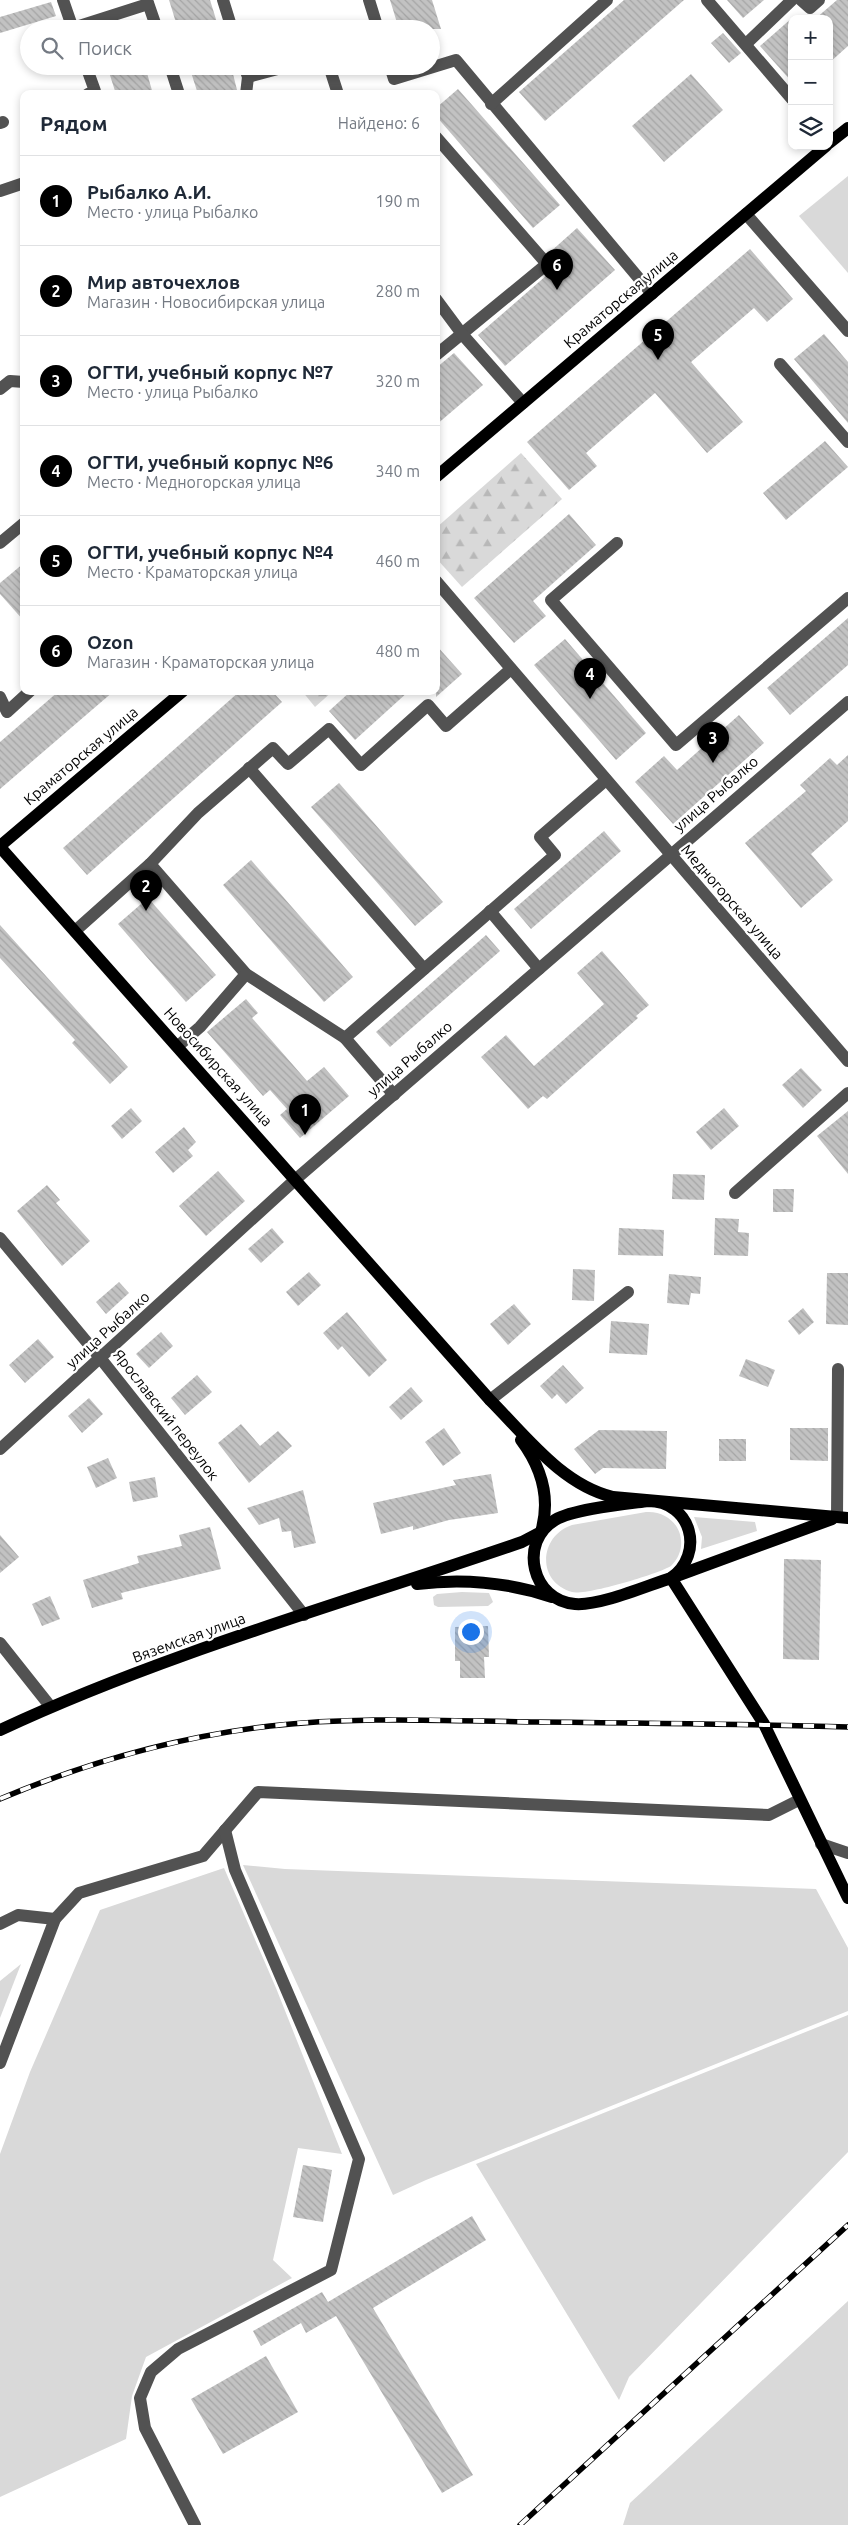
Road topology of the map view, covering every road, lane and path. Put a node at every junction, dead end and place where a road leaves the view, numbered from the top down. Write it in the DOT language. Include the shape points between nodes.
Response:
graph roads {
  1 [pos="63,0"];
  2 [pos="223,0"];
  3 [pos="369,0"];
  4 [pos="607,0"];
  5 [pos="707,0"];
  6 [pos="792,0"];
  7 [pos="801,0"];
  8 [pos="819,0"];
  9 [pos="148,2"];
  10 [pos="70,20"];
  11 [pos="98,20"];
  12 [pos="154,20"];
  13 [pos="229,20"];
  14 [pos="375,20"];
  15 [pos="746,44"];
  16 [pos="440,63"];
  17 [pos="89,75"];
  18 [pos="173,75"];
  19 [pos="246,75"];
  20 [pos="332,75"];
  21 [pos="95,90"];
  22 [pos="179,90"];
  23 [pos="246,90"];
  24 [pos="337,90"];
  25 [pos="788,94"];
  26 [pos="491,104"];
  27 [pos="848,128"];
  28 [pos="833,140"];
  29 [pos="440,142"];
  30 [pos="821,150"];
  31 [pos="20,184"];
  32 [pos="0,191"];
  33 [pos="746,214"];
  34 [pos="652,294"];
  35 [pos="440,304"];
  36 [pos="848,331"];
  37 [pos="462,334"];
  38 [pos="440,352"];
  39 [pos="780,364"];
  40 [pos="20,382"];
  41 [pos="0,389"];
  42 [pos="523,403"];
  43 [pos="848,442"];
  44 [pos="440,473"];
  45 [pos="20,526"];
  46 [pos="0,543"];
  47 [pos="617,543"];
  48 [pos="440,586"];
  49 [pos="848,598"];
  50 [pos="511,669"];
  51 [pos="26,695"];
  52 [pos="178,695"];
  53 [pos="0,697"];
  54 [pos="848,702"];
  55 [pos="249,768"];
  56 [pos="606,780"];
  57 [pos="0,846"];
  58 [pos="670,856"];
  59 [pos="150,864"];
  60 [pos="490,912"];
  61 [pos="75,931"];
  62 [pos="424,969"];
  63 [pos="539,969"];
  64 [pos="246,974"];
  65 [pos="345,1038"];
  66 [pos="178,1046"];
  67 [pos="848,1061"];
  68 [pos="848,1093"];
  69 [pos="394,1095"];
  70 [pos="296,1179"];
  71 [pos="735,1193"];
  72 [pos="0,1238"];
  73 [pos="628,1292"];
  74 [pos="101,1359"];
  75 [pos="838,1369"];
  76 [pos="490,1400"];
  77 [pos="0,1449"];
  78 [pos="654,1501"];
  79 [pos="842,1517"];
  80 [pos="541,1532"];
  81 [pos="671,1578"];
  82 [pos="392,1587"];
  83 [pos="559,1600"];
  84 [pos="304,1615"];
  85 [pos="0,1643"];
  86 [pos="50,1706"];
  87 [pos="0,1730"];
  88 [pos="799,1800"];
  89 [pos="226,1830"];
  90 [pos="820,1844"];
  91 [pos="848,1853"];
  92 [pos="848,1898"];
  93 [pos="54,1919"];
  94 [pos="0,1924"];
  95 [pos="0,2063"];
  96 [pos="195,2525"];
  1 -- 10 [label="street"];
  2 -- 13 [label="street"];
  3 -- 14 [label="street"];
  4 -- 26 [label="street"];
  5 -- 15 [label="street"];
  6 -- 15 [label="street"];
  7 -- 8 [label="street" via="810,8"];
  9 -- 11 [label="street"];
  9 -- 12 [label="street"];
  15 -- 25 [label="street"];
  16 -- 26 [label="street" via="456,60"];
  17 -- 21 [label="street"];
  18 -- 22 [label="street"];
  19 -- 23 [label="street"];
  20 -- 24 [label="street"];
  26 -- 34 [label="street"];
  27 -- 28 [label="main road"];
  29 -- 37 [label="street" via="547,264"];
  30 -- 33 [label="main road, Краматорская улица"];
  31 -- 32 [label="street"];
  33 -- 34 [label="main road, Краматорская улица"];
  33 -- 36 [label="street"];
  34 -- 42 [label="main road, Краматорская улица"];
  35 -- 37 [label="street"];
  37 -- 38 [label="street"];
  37 -- 42 [label="street"];
  39 -- 43 [label="street"];
  40 -- 41 [label="street" via="10,381"];
  42 -- 44 [label="main road, Краматорская улица"];
  45 -- 46 [label="street"];
  47 -- 49 [label="street" via="551,600 676,745"];
  48 -- 50 [label="street, Медногорская улица"];
  50 -- 55 [label="street" via="446,726 428,705 361,765 328,729 288,764 273,748"];
  50 -- 56 [label="street, Медногорская улица"];
  51 -- 53 [label="street" via="7,712"];
  52 -- 57 [label="main road, Краматорская улица"];
  54 -- 58 [label="street, улица Рыбалко"];
  55 -- 59 [label="street" via="198,813"];
  55 -- 62 [label="street"];
  56 -- 58 [label="street, Медногорская улица"];
  56 -- 60 [label="street" via="540,837 555,855"];
  57 -- 61 [label="main road, Новосибирская улица"];
  58 -- 63 [label="street, улица Рыбалко"];
  58 -- 67 [label="street, Медногорская улица"];
  59 -- 61 [label="street"];
  59 -- 64 [label="street"];
  60 -- 62 [label="street"];
  60 -- 63 [label="street"];
  61 -- 66 [label="main road, Новосибирская улица"];
  62 -- 65 [label="street"];
  63 -- 69 [label="street, улица Рыбалко"];
  64 -- 65 [label="street"];
  64 -- 66 [label="street" via="200,1027"];
  65 -- 69 [label="street"];
  66 -- 70 [label="main road, Новосибирская улица"];
  68 -- 71 [label="street"];
  69 -- 70 [label="street, улица Рыбалко"];
  70 -- 74 [label="street, улица Рыбалко"];
  70 -- 76 [label="main road, Новосибирская улица"];
  72 -- 74 [label="street, Ярославский переулок"];
  73 -- 76 [label="street"];
  74 -- 77 [label="street, улица Рыбалко"];
  74 -- 84 [label="street, Ярославский переулок"];
  75 -- 79 [label="street"];
  76 -- 78 [label="main road" via="542,1453 586,1488 613,1497"];
  76 -- 80 [label="main road" via="529,1450 539,1470 546,1508"];
  78 -- 79 [label="main road"];
  78 -- 80 [label="main road" via="568,1514 553,1520"];
  78 -- 81 [label="main road" via="675,1509 690,1531 691,1547 687,1560"];
  79 -- 81 [label="main road"];
  80 -- 82 [label="main road" via="522,1542"];
  80 -- 83 [label="main road" via="534,1550 534,1569 544,1589"];
  81 -- 83 [label="main road" via="590,1603 574,1604"];
  81 -- 88 [label="main road" via="764,1724"];
  82 -- 83 [label="main road" via="476,1580 527,1589"];
  82 -- 84 [label="main road, Вяземская улица"];
  84 -- 86 [label="main road, Вяземская улица"];
  85 -- 86 [label="street"];
  86 -- 87 [label="main road, Вяземская улица"];
  88 -- 89 [label="street" via="770,1815 258,1792"];
  88 -- 90 [label="main road"];
  89 -- 93 [label="street" via="203,1856 79,1893"];
  89 -- 96 [label="street" via="235,1870 358,2159 331,2270 178,2349 151,2372 140,2398 145,2428"];
  90 -- 91 [label="street"];
  90 -- 92 [label="main road"];
  93 -- 94 [label="street" via="18,1915"];
  93 -- 95 [label="street"];
}
